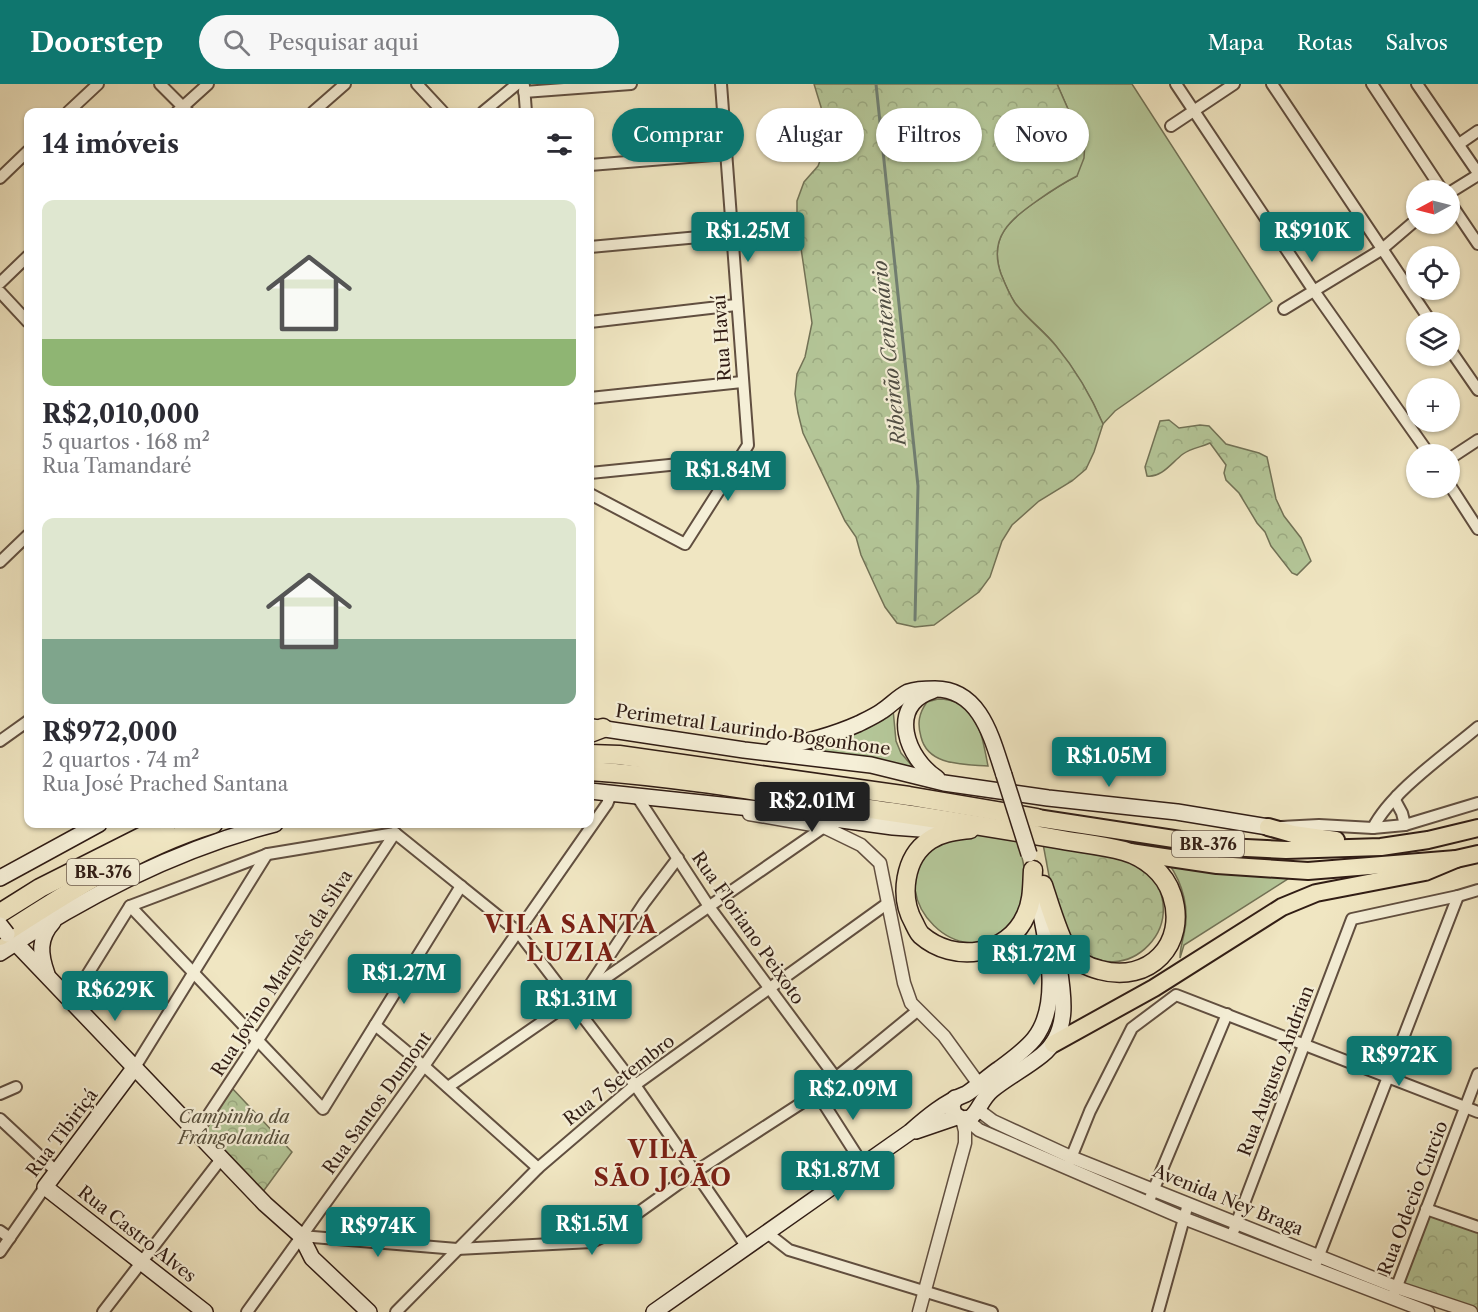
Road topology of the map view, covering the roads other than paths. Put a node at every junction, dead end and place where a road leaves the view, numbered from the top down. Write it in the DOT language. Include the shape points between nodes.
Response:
graph roads {
  1 [pos="98,84"];
  2 [pos="160,84"];
  3 [pos="208,84"];
  4 [pos="345,84"];
  5 [pos="417,84"];
  6 [pos="631,84"];
  7 [pos="721,84"];
  8 [pos="1176,84"];
  9 [pos="1234,84"];
  10 [pos="1272,84"];
  11 [pos="1372,84"];
  12 [pos="1417,84"];
  13 [pos="521,87"];
  14 [pos="72,108"];
  15 [pos="180,108"];
  16 [pos="185,108"];
  17 [pos="318,108"];
  18 [pos="439,108"];
  19 [pos="489,108"];
  20 [pos="525,108"];
  21 [pos="723,108"];
  22 [pos="1194,110"];
  23 [pos="1172,126"];
  24 [pos="1478,131"];
  25 [pos="1459,144"];
  26 [pos="24,155"];
  27 [pos="627,162"];
  28 [pos="727,162"];
  29 [pos="594,165"];
  30 [pos="1478,174"];
  31 [pos="0,178"];
  32 [pos="1435,180"];
  33 [pos="1460,186"];
  34 [pos="1460,217"];
  35 [pos="1406,229"];
  36 [pos="732,234"];
  37 [pos="1478,244"];
  38 [pos="594,247"];
  39 [pos="1381,250"];
  40 [pos="24,260"];
  41 [pos="0,284"];
  42 [pos="1314,291"];
  43 [pos="0,292"];
  44 [pos="736,305"];
  45 [pos="1284,309"];
  46 [pos="1424,312"];
  47 [pos="24,318"];
  48 [pos="594,322"];
  49 [pos="1460,364"];
  50 [pos="742,382"];
  51 [pos="1478,390"];
  52 [pos="594,398"];
  53 [pos="1478,440"];
  54 [pos="1422,444"];
  55 [pos="1460,452"];
  56 [pos="739,458"];
  57 [pos="594,473"];
  58 [pos="594,496"];
  59 [pos="1458,498"];
  60 [pos="1478,529"];
  61 [pos="24,539"];
  62 [pos="0,562"];
  63 [pos="938,689"];
  64 [pos="24,724"];
  65 [pos="1478,727"];
  66 [pos="594,729"];
  67 [pos="0,741"];
  68 [pos="744,750"];
  69 [pos="594,754"];
  70 [pos="594,771"];
  71 [pos="944,783"];
  72 [pos="594,791"];
  73 [pos="612,792"];
  74 [pos="636,795"];
  75 [pos="1396,796"];
  76 [pos="674,800"];
  77 [pos="1478,802"];
  78 [pos="1037,818"];
  79 [pos="594,823"];
  80 [pos="1405,825"];
  81 [pos="824,827"];
  82 [pos="993,827"];
  83 [pos="1268,827"];
  84 [pos="92,828"];
  85 [pos="157,828"];
  86 [pos="199,828"];
  87 [pos="261,828"];
  88 [pos="590,828"];
  89 [pos="1373,828"];
  90 [pos="1478,828"];
  91 [pos="952,831"];
  92 [pos="395,833"];
  93 [pos="1381,847"];
  94 [pos="1125,851"];
  95 [pos="268,854"];
  96 [pos="1478,854"];
  97 [pos="678,858"];
  98 [pos="1456,860"];
  99 [pos="1035,870"];
  100 [pos="2,876"];
  101 [pos="461,886"];
  102 [pos="1478,890"];
  103 [pos="1458,897"];
  104 [pos="888,903"];
  105 [pos="130,906"];
  106 [pos="710,908"];
  107 [pos="0,913"];
  108 [pos="62,915"];
  109 [pos="518,932"];
  110 [pos="6,934"];
  111 [pos="0,953"];
  112 [pos="192,973"];
  113 [pos="49,977"];
  114 [pos="769,989"];
  115 [pos="584,994"];
  116 [pos="71,1000"];
  117 [pos="572,1002"];
  118 [pos="917,1011"];
  119 [pos="1227,1014"];
  120 [pos="375,1025"];
  121 [pos="257,1041"];
  122 [pos="1053,1044"];
  123 [pos="1304,1044"];
  124 [pos="424,1066"];
  125 [pos="135,1067"];
  126 [pos="1478,1074"];
  127 [pos="1388,1077"];
  128 [pos="836,1078"];
  129 [pos="978,1083"];
  130 [pos="635,1085"];
  131 [pos="16,1087"];
  132 [pos="448,1087"];
  133 [pos="817,1093"];
  134 [pos="0,1094"];
  135 [pos="960,1096"];
  136 [pos="1466,1107"];
  137 [pos="1478,1112"];
  138 [pos="968,1114"];
  139 [pos="0,1119"];
  140 [pos="198,1132"];
  141 [pos="910,1132"];
  142 [pos="1071,1157"];
  143 [pos="222,1159"];
  144 [pos="863,1165"];
  145 [pos="538,1168"];
  146 [pos="1067,1169"];
  147 [pos="57,1172"];
  148 [pos="695,1172"];
  149 [pos="45,1187"];
  150 [pos="1153,1189"];
  151 [pos="1148,1203"];
  152 [pos="1188,1204"];
  153 [pos="1426,1209"];
  154 [pos="1183,1218"];
  155 [pos="1478,1227"];
  156 [pos="1234,1229"];
  157 [pos="0,1231"];
  158 [pos="766,1232"];
  159 [pos="302,1236"];
  160 [pos="10,1238"];
  161 [pos="746,1246"];
  162 [pos="458,1250"];
  163 [pos="0,1252"];
  164 [pos="1318,1255"];
  165 [pos="140,1262"];
  166 [pos="1314,1269"];
  167 [pos="1396,1287"];
  168 [pos="925,1292"];
  169 [pos="1429,1298"];
  170 [pos="1392,1299"];
  171 [pos="1424,1311"];
  172 [pos="104,1312"];
  173 [pos="205,1312"];
  174 [pos="247,1312"];
  175 [pos="369,1312"];
  176 [pos="396,1312"];
  177 [pos="654,1312"];
  178 [pos="919,1312"];
  179 [pos="992,1312"];
  180 [pos="1158,1312"];
  181 [pos="1471,1312"];
  1 -- 14 [label="street"];
  2 -- 15 [label="street"];
  3 -- 16 [label="street"];
  4 -- 17 [label="street"];
  5 -- 18 [label="street"];
  6 -- 13 [label="street"];
  7 -- 21 [label="street, Rua Havaí"];
  8 -- 22 [label="street"];
  9 -- 22 [label="street"];
  10 -- 39 [label="street"];
  11 -- 32 [label="street"];
  12 -- 25 [label="street"];
  13 -- 19 [label="street"];
  13 -- 20 [label="street"];
  22 -- 23 [label="street"];
  22 -- 42 [label="street"];
  24 -- 25 [label="street"];
  25 -- 30 [label="street"];
  26 -- 31 [label="street"];
  27 -- 29 [label="street"];
  28 -- 36 [label="street, Rua Havaí"];
  30 -- 33 [label="street"];
  34 -- 37 [label="street"];
  35 -- 39 [label="street"];
  36 -- 38 [label="street"];
  36 -- 44 [label="street, Rua Havaí"];
  39 -- 42 [label="street"];
  39 -- 46 [label="street"];
  40 -- 41 [label="street"];
  42 -- 45 [label="street"];
  42 -- 54 [label="street"];
  43 -- 47 [label="street"];
  44 -- 48 [label="street"];
  44 -- 50 [label="street, Rua Havaí"];
  49 -- 51 [label="street"];
  50 -- 52 [label="street"];
  50 -- 56 [label="street, Rua Havaí" via="748,445"];
  53 -- 55 [label="street"];
  56 -- 57 [label="street"];
  56 -- 58 [label="street" via="685,544"];
  59 -- 60 [label="street"];
  61 -- 62 [label="street"];
  63 -- 68 [label="main road" via="908,692 882,711 827,736"];
  63 -- 71 [label="main road" via="912,705 905,731 916,761"];
  63 -- 99 [label="main road, bridge" via="951,690 967,699 988,727"];
  64 -- 67 [label="street"];
  65 -- 75 [label="street"];
  66 -- 68 [label="main road, Perimetral Laurindo Bogonhone"];
  68 -- 71 [label="main road, Perimetral Laurindo Bogonhone" via="871,765"];
  69 -- 78 [label="highway, BR-376" via="909,796"];
  70 -- 82 [label="highway, BR-376" via="755,790"];
  71 -- 83 [label="main road, Perimetral Laurindo Bogonhone"];
  72 -- 73 [label="main road"];
  73 -- 74 [label="main road"];
  73 -- 79 [label="street, Rua Santos Dumont"];
  74 -- 76 [label="main road"];
  74 -- 97 [label="street, Rua Floriano Peixoto"];
  75 -- 80 [label="street"];
  75 -- 89 [label="street"];
  76 -- 81 [label="street"];
  76 -- 91 [label="main road"];
  77 -- 80 [label="street, Perimetral Laurindo Bogonhone"];
  78 -- 93 [label="highway, BR-376" via="1226,847"];
  80 -- 89 [label="street, Perimetral Laurindo Bogonhone"];
  81 -- 104 [label="street" via="861,845 879,863"];
  81 -- 106 [label="street"];
  82 -- 91 [label="highway"];
  82 -- 94 [label="highway, BR-376"];
  83 -- 89 [label="street, Perimetral Laurindo Bogonhone"];
  83 -- 93 [label="highway"];
  84 -- 100 [label="main road"];
  85 -- 107 [label="highway, BR-376"];
  86 -- 110 [label="highway, BR-376" via="88,879"];
  87 -- 108 [label="main road" via="196,847"];
  88 -- 109 [label="street, Rua Santos Dumont"];
  90 -- 93 [label="highway, BR-376"];
  91 -- 99 [label="highway" via="922,847 905,884 906,906 920,934 942,947 966,954 1005,942 1025,917 1032,900"];
  92 -- 95 [label="street"];
  92 -- 101 [label="street"];
  92 -- 121 [label="street, Rua Jovino Marquês da Silva"];
  94 -- 98 [label="highway, BR-376" via="1217,865 1308,871"];
  94 -- 99 [label="highway" via="1159,872 1172,894 1175,911 1175,926 1163,955 1135,972 1110,973 1078,962 1068,951"];
  95 -- 105 [label="street"];
  95 -- 112 [label="street"];
  96 -- 98 [label="highway, BR-376"];
  97 -- 106 [label="street, Rua Floriano Peixoto"];
  97 -- 115 [label="street"];
  98 -- 122 [label="highway" via="1425,872 1316,892 1282,907 1154,988"];
  99 -- 122 [label="main road" via="1054,936 1063,1006 1062,1028"];
  99 -- 129 [label="main road" via="1050,1003 1034,1040"];
  101 -- 109 [label="street"];
  101 -- 120 [label="street"];
  102 -- 103 [label="street"];
  103 -- 123 [label="street, Rua Augusto Andrian" via="1352,919"];
  103 -- 127 [label="street"];
  104 -- 114 [label="street, Rua 7 Setembro"];
  104 -- 118 [label="street" via="904,984"];
  105 -- 112 [label="street"];
  105 -- 116 [label="street"];
  106 -- 114 [label="street, Rua Floriano Peixoto"];
  106 -- 115 [label="street"];
  108 -- 110 [label="main road"];
  108 -- 113 [label="main road" via="42,939 42,956"];
  109 -- 117 [label="street"];
  109 -- 124 [label="street, Rua Santos Dumont"];
  110 -- 111 [label="main road"];
  110 -- 113 [label="main road"];
  112 -- 121 [label="street"];
  112 -- 125 [label="street"];
  113 -- 116 [label="main road"];
  114 -- 128 [label="street, Rua Floriano Peixoto"];
  114 -- 130 [label="street, Rua 7 Setembro"];
  115 -- 117 [label="street"];
  116 -- 125 [label="main road"];
  117 -- 130 [label="street"];
  117 -- 132 [label="street"];
  118 -- 128 [label="street"];
  118 -- 129 [label="street" via="944,1036"];
  119 -- 123 [label="street"];
  119 -- 142 [label="street" via="1176,995 1132,1028"];
  119 -- 150 [label="street"];
  120 -- 121 [label="street" via="322,1109"];
  120 -- 124 [label="street"];
  121 -- 140 [label="street, Rua Jovino Marquês da Silva"];
  122 -- 138 [label="main road" via="990,1091"];
  123 -- 127 [label="street"];
  123 -- 156 [label="street, Rua Augusto Andrian"];
  124 -- 132 [label="street"];
  124 -- 159 [label="street, Rua Santos Dumont"];
  125 -- 140 [label="main road"];
  125 -- 147 [label="main road, Rua Tibiriçá"];
  126 -- 136 [label="street, Rua Odecio Curcio"];
  127 -- 136 [label="street"];
  127 -- 164 [label="street"];
  128 -- 133 [label="street"];
  129 -- 135 [label="main road"];
  130 -- 145 [label="street, Rua 7 Setembro"];
  130 -- 148 [label="street"];
  131 -- 134 [label="street"];
  132 -- 145 [label="street"];
  133 -- 144 [label="street"];
  133 -- 148 [label="street"];
  135 -- 138 [label="main road" via="975,1098"];
  135 -- 138 [label="main road" via="952,1110"];
  135 -- 141 [label="main road"];
  136 -- 137 [label="street"];
  136 -- 153 [label="street, Rua Odecio Curcio"];
  138 -- 141 [label="main road"];
  138 -- 142 [label="street, Avenida Ney Braga" via="993,1121"];
  138 -- 146 [label="street, Avenida Ney Braga" via="979,1130"];
  138 -- 168 [label="street" via="965,1143"];
  139 -- 147 [label="street"];
  140 -- 143 [label="main road"];
  141 -- 144 [label="main road"];
  142 -- 146 [label="street"];
  142 -- 150 [label="street, Avenida Ney Braga"];
  143 -- 159 [label="main road"];
  143 -- 165 [label="street"];
  144 -- 158 [label="main road"];
  145 -- 162 [label="street, Rua 7 Setembro"];
  146 -- 151 [label="street, Avenida Ney Braga"];
  147 -- 149 [label="main road, Rua Tibiriçá"];
  148 -- 161 [label="street"];
  148 -- 162 [label="street" via="592,1242"];
  149 -- 160 [label="street, Rua Tibiriçá"];
  149 -- 165 [label="main road, Rua Castro Alves"];
  150 -- 151 [label="street"];
  150 -- 152 [label="street, Avenida Ney Braga"];
  151 -- 154 [label="street, Avenida Ney Braga"];
  152 -- 154 [label="street"];
  152 -- 156 [label="street, Avenida Ney Braga"];
  153 -- 155 [label="street"];
  153 -- 167 [label="street, Rua Odecio Curcio"];
  154 -- 156 [label="street, Avenida Ney Braga"];
  154 -- 180 [label="street"];
  156 -- 164 [label="street, Avenida Ney Braga"];
  156 -- 166 [label="street, Avenida Ney Braga"];
  157 -- 160 [label="street"];
  158 -- 161 [label="main road"];
  158 -- 168 [label="street" via="789,1250"];
  159 -- 162 [label="street"];
  159 -- 174 [label="street, Rua Santos Dumont"];
  159 -- 175 [label="main road" via="312,1258"];
  160 -- 163 [label="street, Rua Tibiriçá"];
  161 -- 177 [label="main road"];
  162 -- 176 [label="street, Rua 7 Setembro"];
  164 -- 166 [label="street"];
  164 -- 167 [label="street, Avenida Ney Braga"];
  165 -- 172 [label="street"];
  165 -- 173 [label="main road, Rua Castro Alves"];
  166 -- 170 [label="street, Avenida Ney Braga"];
  167 -- 169 [label="street, Avenida Ney Braga"];
  167 -- 170 [label="street, Rua Odecio Curcio"];
  168 -- 178 [label="street"];
  168 -- 179 [label="street"];
  169 -- 171 [label="street"];
  169 -- 181 [label="street, Avenida Ney Braga"];
  170 -- 171 [label="street, Avenida Ney Braga"];
}
